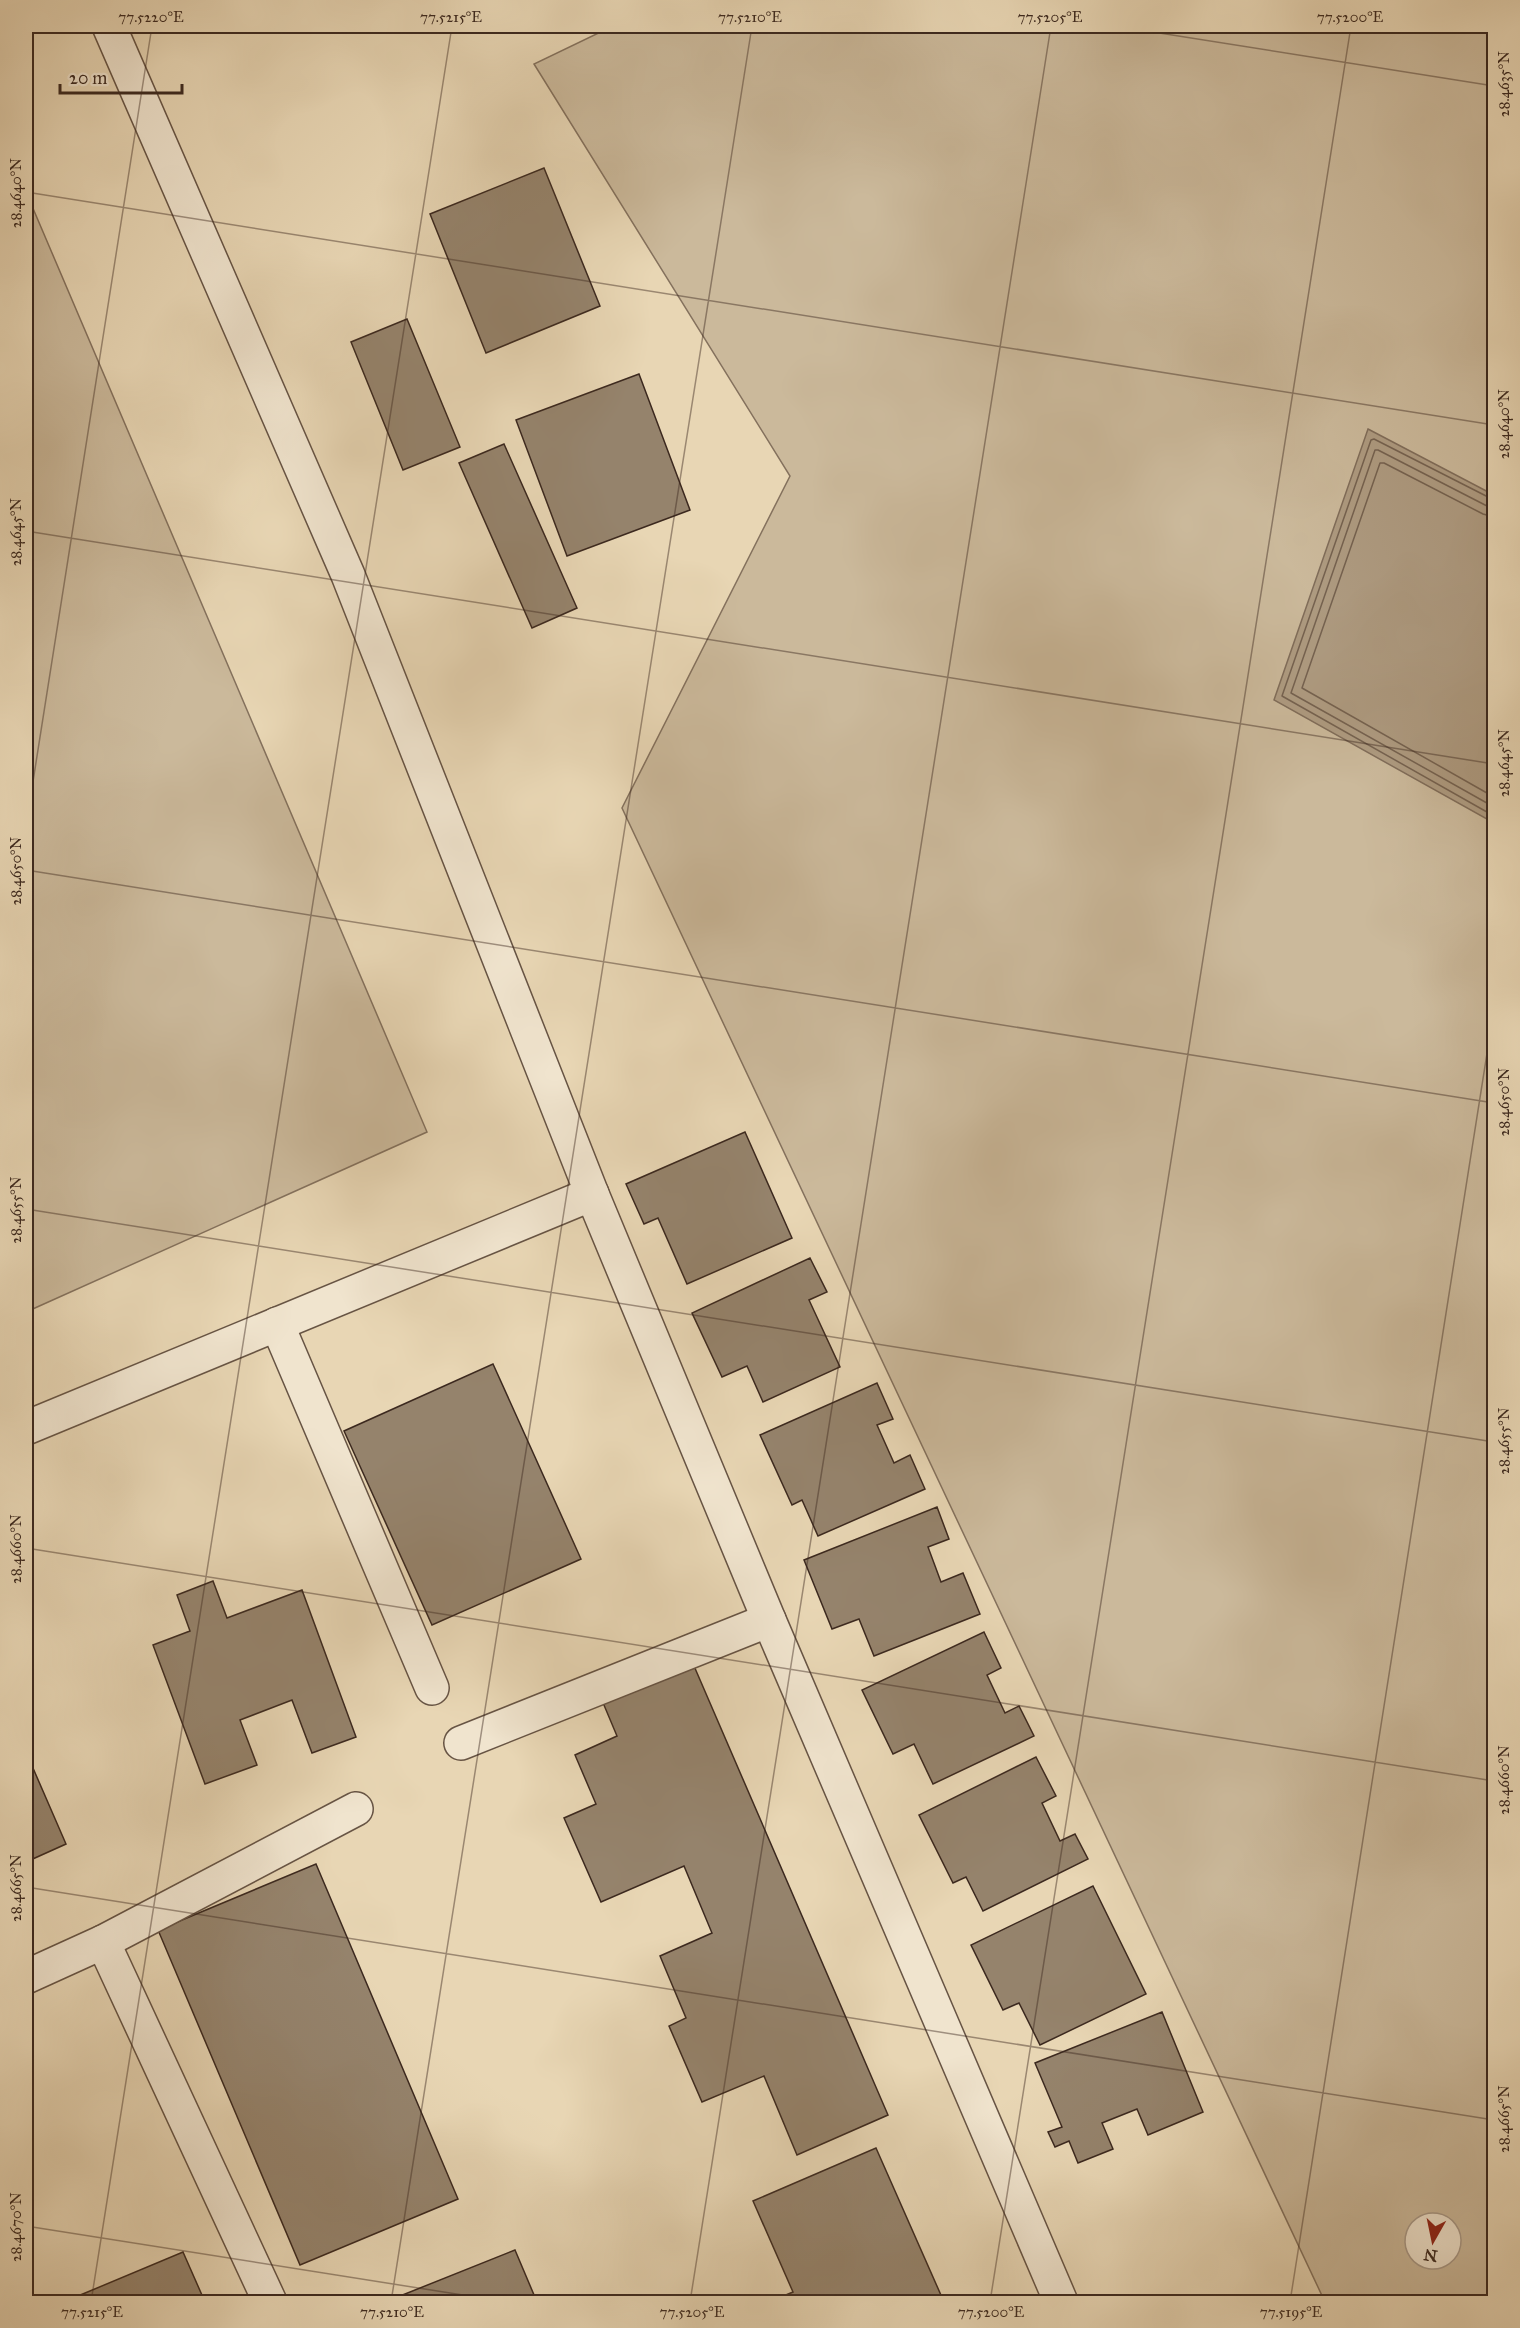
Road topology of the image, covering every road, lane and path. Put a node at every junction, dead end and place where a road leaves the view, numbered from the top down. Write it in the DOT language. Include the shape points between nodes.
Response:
graph roads {
  1 [pos="109,26"];
  2 [pos="592,1194"];
  3 [pos="277,1324"];
  4 [pos="26,1428"];
  5 [pos="769,1620"];
  6 [pos="432,1688"];
  7 [pos="461,1743"];
  8 [pos="356,1809"];
  9 [pos="103,1942"];
  10 [pos="26,1977"];
  11 [pos="270,2302"];
  12 [pos="1061,2302"];
  1 -- 2 [label="street" via="348,575"];
  2 -- 3 [label="street"];
  2 -- 5 [label="street"];
  3 -- 4 [label="street"];
  3 -- 6 [label="street"];
  5 -- 7 [label="street"];
  5 -- 12 [label="street"];
  8 -- 9 [label="street"];
  9 -- 10 [label="street"];
  9 -- 11 [label="street"];
}
